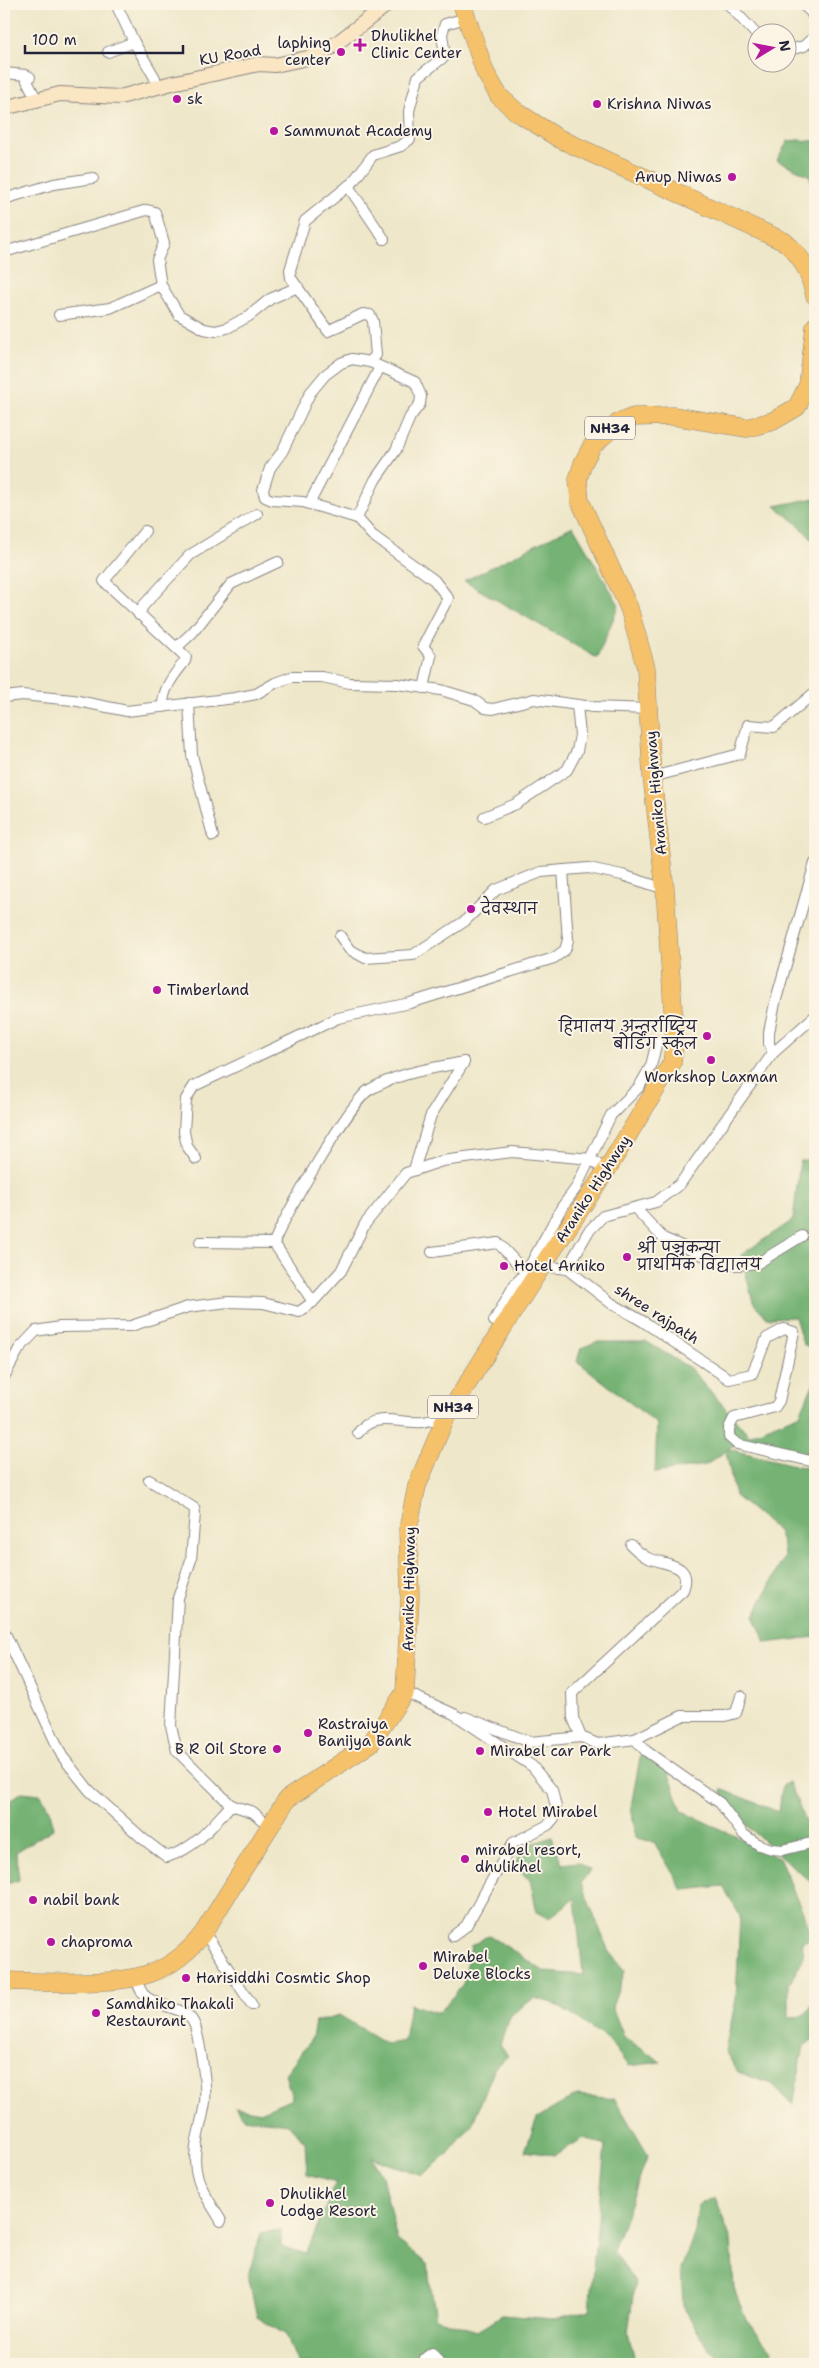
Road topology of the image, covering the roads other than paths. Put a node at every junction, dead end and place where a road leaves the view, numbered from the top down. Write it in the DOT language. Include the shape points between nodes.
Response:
graph roads {
  1 [pos="116,4"];
  2 [pos="388,4"];
  3 [pos="728,4"];
  4 [pos="802,4"];
  5 [pos="464,11"];
  6 [pos="815,21"];
  7 [pos="746,23"];
  8 [pos="815,36"];
  9 [pos="134,42"];
  10 [pos="796,48"];
  11 [pos="108,52"];
  12 [pos="4,72"];
  13 [pos="157,87"];
  14 [pos="37,100"];
  15 [pos="4,108"];
  16 [pos="92,178"];
  17 [pos="348,186"];
  18 [pos="4,199"];
  19 [pos="384,239"];
  20 [pos="4,252"];
  21 [pos="161,285"];
  22 [pos="298,288"];
  23 [pos="815,296"];
  24 [pos="59,316"];
  25 [pos="815,326"];
  26 [pos="370,362"];
  27 [pos="380,367"];
  28 [pos="308,504"];
  29 [pos="257,514"];
  30 [pos="356,518"];
  31 [pos="145,531"];
  32 [pos="278,562"];
  33 [pos="138,615"];
  34 [pos="176,647"];
  35 [pos="424,688"];
  36 [pos="815,695"];
  37 [pos="4,697"];
  38 [pos="189,703"];
  39 [pos="577,705"];
  40 [pos="163,707"];
  41 [pos="648,709"];
  42 [pos="652,777"];
  43 [pos="484,817"];
  44 [pos="213,836"];
  45 [pos="815,863"];
  46 [pos="563,870"];
  47 [pos="665,889"];
  48 [pos="340,936"];
  49 [pos="815,1016"];
  50 [pos="657,1041"];
  51 [pos="773,1052"];
  52 [pos="196,1159"];
  53 [pos="590,1159"];
  54 [pos="414,1170"];
  55 [pos="606,1171"];
  56 [pos="636,1209"];
  57 [pos="802,1236"];
  58 [pos="200,1242"];
  59 [pos="274,1243"];
  60 [pos="432,1252"];
  61 [pos="534,1265"];
  62 [pos="567,1269"];
  63 [pos="314,1302"];
  64 [pos="494,1321"];
  65 [pos="4,1377"];
  66 [pos="445,1419"];
  67 [pos="358,1433"];
  68 [pos="815,1462"];
  69 [pos="149,1480"];
  70 [pos="630,1545"];
  71 [pos="4,1631"];
  72 [pos="405,1692"];
  73 [pos="741,1696"];
  74 [pos="454,1714"];
  75 [pos="581,1737"];
  76 [pos="635,1739"];
  77 [pos="231,1805"];
  78 [pos="270,1826"];
  79 [pos="815,1842"];
  80 [pos="204,1932"];
  81 [pos="453,1936"];
  82 [pos="4,1972"];
  83 [pos="136,1978"];
  84 [pos="4,1981"];
  85 [pos="44,1983"];
  86 [pos="252,2005"];
  87 [pos="221,2221"];
  88 [pos="428,2364"];
  89 [pos="440,2364"];
  1 -- 9 [label="street"];
  2 -- 13 [label="street, KU Road" via="312,57 275,65 258,64"];
  3 -- 7 [label="street"];
  4 -- 6 [label="street"];
  5 -- 17 [label="street" via="445,24 442,34 445,56 418,77 409,111 410,139 401,146 373,156"];
  5 -- 23 [label="highway" via="486,72 500,96 517,112 558,138 785,242 795,250 808,270"];
  8 -- 10 [label="street"];
  9 -- 11 [label="street"];
  9 -- 13 [label="street"];
  12 -- 14 [label="street" via="30,77 27,81"];
  13 -- 14 [label="street, KU Road" via="120,97 60,94"];
  14 -- 15 [label="street, KU Road"];
  16 -- 18 [label="street" via="54,184"];
  17 -- 19 [label="street"];
  17 -- 22 [label="street" via="305,221 290,270"];
  20 -- 21 [label="street" via="148,210 155,212 164,243 157,260"];
  21 -- 22 [label="street" via="179,314 204,329 214,331 227,328 270,299"];
  21 -- 24 [label="street" via="110,308"];
  22 -- 26 [label="street" via="328,331 363,314 370,315 376,355"];
  25 -- 41 [label="highway, Araniko Highway / NH34" via="808,385 797,407 786,414 747,428 673,416 634,417 605,432 583,463 578,485 580,501 629,608 646,668"];
  26 -- 27 [label="street"];
  26 -- 28 [label="street" via="352,359 325,375 310,393 282,452 270,468 265,496 272,500"];
  27 -- 28 [label="street"];
  27 -- 30 [label="street" via="415,382 421,396 420,404"];
  28 -- 30 [label="street"];
  29 -- 33 [label="street" via="190,555"];
  30 -- 35 [label="street" via="372,535 434,580 448,598 422,646 430,656"];
  31 -- 33 [label="street" via="104,581"];
  32 -- 34 [label="street" via="232,584 193,632"];
  33 -- 34 [label="street"];
  34 -- 40 [label="street" via="186,657 166,690"];
  35 -- 38 [label="street" via="350,683 322,677 291,677 256,694"];
  35 -- 39 [label="street" via="460,695 485,708 494,709 534,699"];
  36 -- 42 [label="street" via="774,727 748,725 740,754"];
  37 -- 40 [label="street" via="22,695 72,700 127,711"];
  38 -- 40 [label="street"];
  38 -- 44 [label="street" via="192,755"];
  39 -- 41 [label="street"];
  39 -- 43 [label="street" via="578,751 566,770 516,804"];
  41 -- 42 [label="highway, Araniko Highway / NH34"];
  42 -- 47 [label="highway, Araniko Highway / NH34"];
  45 -- 51 [label="street" via="773,1013 769,1032"];
  46 -- 47 [label="street" via="589,868"];
  46 -- 48 [label="street" via="541,872 496,890 465,921 413,955 365,958 350,949"];
  46 -- 52 [label="street" via="568,940 565,950 554,958 410,1003 338,1018 194,1086 186,1099 184,1132 187,1146"];
  47 -- 55 [label="highway, Araniko Highway / NH34" via="675,1039 672,1063"];
  49 -- 51 [label="street"];
  50 -- 53 [label="street" via="651,1066 638,1087 611,1115"];
  51 -- 56 [label="street" via="680,1184 656,1202"];
  53 -- 54 [label="street" via="512,1152 442,1161"];
  53 -- 55 [label="street"];
  53 -- 61 [label="street"];
  54 -- 59 [label="street" via="431,1115 464,1062 403,1074 367,1091 300,1192"];
  54 -- 63 [label="street" via="406,1173 365,1224 342,1271"];
  55 -- 61 [label="highway, Araniko Highway / NH34"];
  56 -- 57 [label="street" via="663,1238 721,1263 758,1264"];
  56 -- 62 [label="street" via="604,1216 588,1232"];
  58 -- 59 [label="street"];
  59 -- 63 [label="street"];
  60 -- 61 [label="street" via="498,1243"];
  61 -- 62 [label="street"];
  61 -- 64 [label="street" via="516,1284"];
  61 -- 66 [label="highway, Araniko Highway / NH34"];
  62 -- 68 [label="street, shree rajpath" via="611,1303 729,1379 752,1374 767,1338 784,1329 794,1332 780,1402 775,1407 734,1418 729,1437 737,1444"];
  63 -- 65 [label="street" via="299,1312 263,1303 228,1302 188,1307 131,1326 36,1331 19,1350"];
  66 -- 67 [label="street" via="422,1422 381,1419 364,1425"];
  66 -- 72 [label="highway, Araniko Highway / NH34" via="417,1486 408,1529 410,1597"];
  69 -- 77 [label="street" via="194,1508 195,1513 191,1560 178,1598 171,1726 177,1751"];
  70 -- 75 [label="street" via="646,1557 674,1564 684,1573 686,1582 683,1590 572,1693 573,1718"];
  71 -- 77 [label="street" via="62,1756 89,1790 142,1838 167,1857 199,1841"];
  72 -- 74 [label="street"];
  72 -- 78 [label="highway" via="371,1742 287,1799"];
  73 -- 76 [label="street" via="736,1713 682,1716"];
  74 -- 75 [label="street" via="530,1742"];
  74 -- 81 [label="street" via="532,1766 552,1790 556,1807 554,1818 548,1825 513,1843 466,1926"];
  75 -- 76 [label="street" via="598,1744"];
  76 -- 79 [label="street" via="646,1751 720,1803 743,1834 759,1845 783,1850"];
  77 -- 78 [label="street" via="253,1812"];
  78 -- 80 [label="highway"];
  80 -- 83 [label="highway" via="176,1960 152,1974"];
  80 -- 86 [label="street"];
  82 -- 85 [label="highway"];
  83 -- 85 [label="highway"];
  83 -- 87 [label="street" via="140,1991 146,1997 182,2012 195,2027 206,2091 194,2157 198,2180"];
  84 -- 85 [label="highway"];
  88 -- 89 [label="street" via="425,2358 432,2354"];
}
